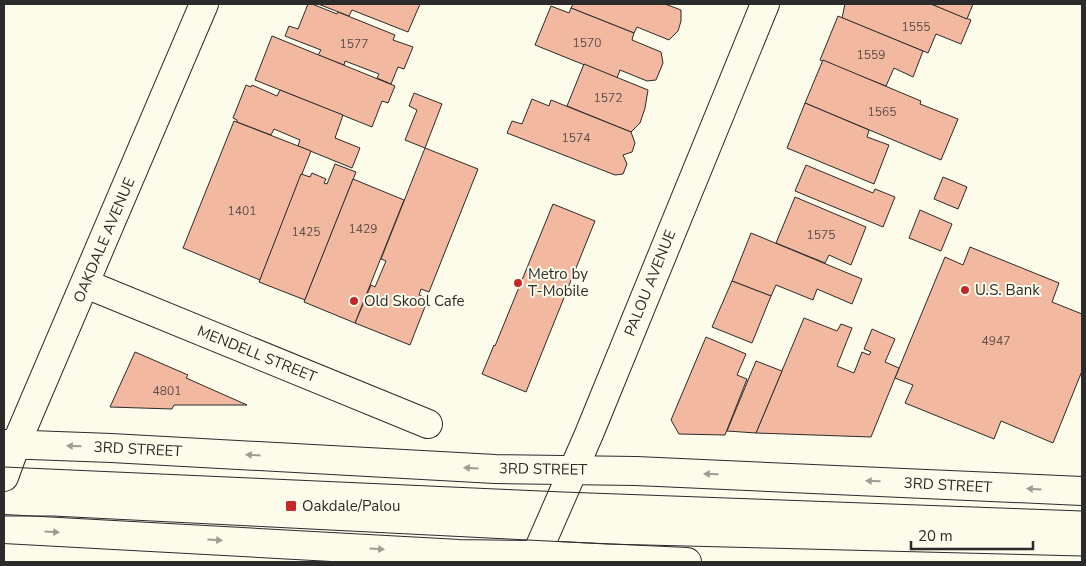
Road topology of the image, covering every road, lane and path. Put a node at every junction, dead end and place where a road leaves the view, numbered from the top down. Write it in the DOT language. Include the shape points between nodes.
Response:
graph roads {
  1 [pos="204,4"];
  2 [pos="765,4"];
  3 [pos="86,284"];
  4 [pos="428,424"];
  5 [pos="10,444"];
  6 [pos="573,469"];
  7 [pos="4,477"];
  8 [pos="1082,492"];
  9 [pos="4,529"];
  10 [pos="535,559"];
  11 [pos="687,562"];
  1 -- 3 [label="main road, OAKDALE AVENUE"];
  2 -- 6 [label="main road, PALOU AVENUE"];
  3 -- 4 [label="main road, MENDELL STREET"];
  3 -- 5 [label="main road, OAKDALE AVENUE"];
  6 -- 5 [label="main road, 3RD STREET, one-way" via="495,469"];
  5 -- 7 [label="main road, OAKDALE AVENUE"];
  8 -- 6 [label="main road, 3RD STREET, one-way"];
  6 -- 10 [label="main road, PALOU AVENUE"];
  9 -- 10 [label="main road, one-way"];
  10 -- 11 [label="main road"];
}
